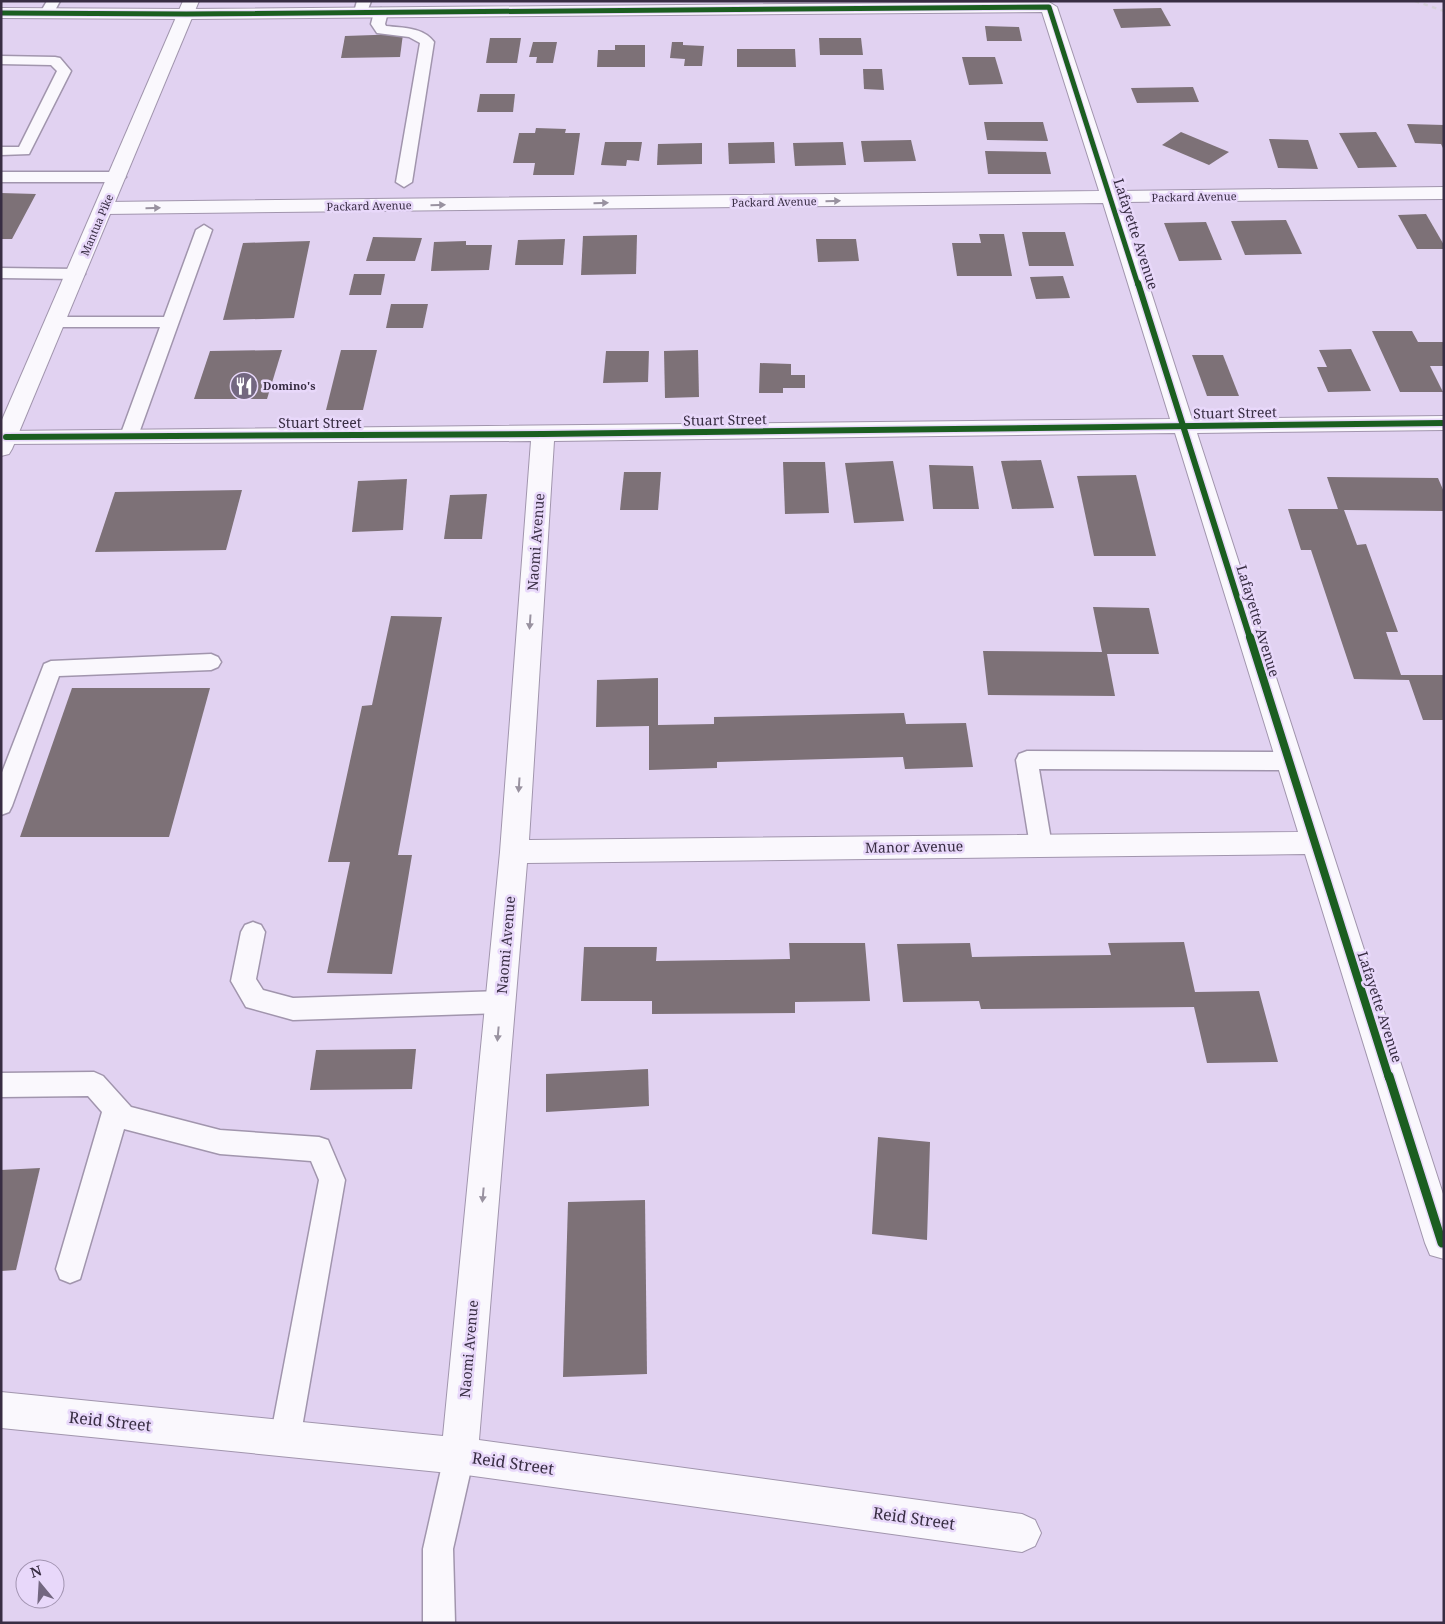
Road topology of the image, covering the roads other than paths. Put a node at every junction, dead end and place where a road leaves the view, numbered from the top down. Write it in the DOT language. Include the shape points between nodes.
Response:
graph roads {
  1 [pos="50,7"];
  2 [pos="189,7"];
  3 [pos="363,7"];
  4 [pos="1,12"];
  5 [pos="381,12"];
  6 [pos="1,60"];
  7 [pos="1,152"];
  8 [pos="1,177"];
  9 [pos="118,177"];
  10 [pos="404,182"];
  11 [pos="1444,193"];
  12 [pos="1111,198"];
  13 [pos="105,208"];
  14 [pos="204,230"];
  15 [pos="1,273"];
  16 [pos="77,274"];
  17 [pos="55,322"];
  18 [pos="170,322"];
  19 [pos="8,415"];
  20 [pos="1444,423"];
  21 [pos="1185,427"];
  22 [pos="544,434"];
  23 [pos="129,436"];
  24 [pos="4,443"];
  25 [pos="211,662"];
  26 [pos="1288,760"];
  27 [pos="1,806"];
  28 [pos="1314,843"];
  29 [pos="1041,846"];
  30 [pos="514,852"];
  31 [pos="253,932"];
  32 [pos="501,1002"];
  33 [pos="1,1085"];
  34 [pos="116,1110"];
  35 [pos="1443,1242"];
  36 [pos="70,1269"];
  37 [pos="1,1410"];
  38 [pos="285,1439"];
  39 [pos="459,1456"];
  40 [pos="1022,1533"];
  41 [pos="439,1623"];
  1 -- 2 [label="street"];
  1 -- 4 [label="street"];
  2 -- 3 [label="street"];
  2 -- 9 [label="street, Mantua Pike"];
  3 -- 5 [label="street"];
  5 -- 10 [label="lane" via="378,24 382,30 415,33 427,42"];
  5 -- 12 [label="street, Lafayette Avenue" via="1049,7"];
  6 -- 7 [label="lane" via="56,61 64,71 24,151"];
  8 -- 9 [label="lane"];
  9 -- 13 [label="street, Mantua Pike"];
  11 -- 12 [label="street, Packard Avenue"];
  13 -- 12 [label="street, Packard Avenue, one-way"];
  12 -- 21 [label="street, Lafayette Avenue"];
  13 -- 16 [label="street, Mantua Pike"];
  14 -- 18 [label="lane"];
  15 -- 16 [label="lane"];
  16 -- 17 [label="street, Mantua Pike"];
  17 -- 18 [label="lane"];
  17 -- 19 [label="street, Mantua Pike"];
  18 -- 23 [label="lane"];
  19 -- 24 [label="street, Mantua Pike"];
  20 -- 21 [label="street, Stuart Street"];
  21 -- 22 [label="street, Stuart Street"];
  21 -- 26 [label="street, Lafayette Avenue"];
  22 -- 23 [label="street, Stuart Street"];
  22 -- 30 [label="street, Naomi Avenue, one-way"];
  23 -- 24 [label="street, Stuart Street"];
  25 -- 27 [label="lane" via="51,669"];
  26 -- 28 [label="street, Lafayette Avenue"];
  26 -- 29 [label="lane" via="1027,760"];
  28 -- 29 [label="street, Manor Avenue"];
  28 -- 35 [label="street, Lafayette Avenue"];
  29 -- 30 [label="street, Manor Avenue"];
  30 -- 32 [label="street, Naomi Avenue"];
  31 -- 32 [label="lane" via="243,981 255,999 293,1009"];
  32 -- 39 [label="street, Naomi Avenue, one-way"];
  33 -- 34 [label="lane" via="94,1084"];
  34 -- 36 [label="lane"];
  34 -- 38 [label="lane" via="123,1117 220,1142 319,1149 332,1180"];
  37 -- 38 [label="street, Reid Street"];
  38 -- 39 [label="street, Reid Street"];
  39 -- 40 [label="street, Reid Street"];
  39 -- 41 [label="lane" via="438,1549"];
}
